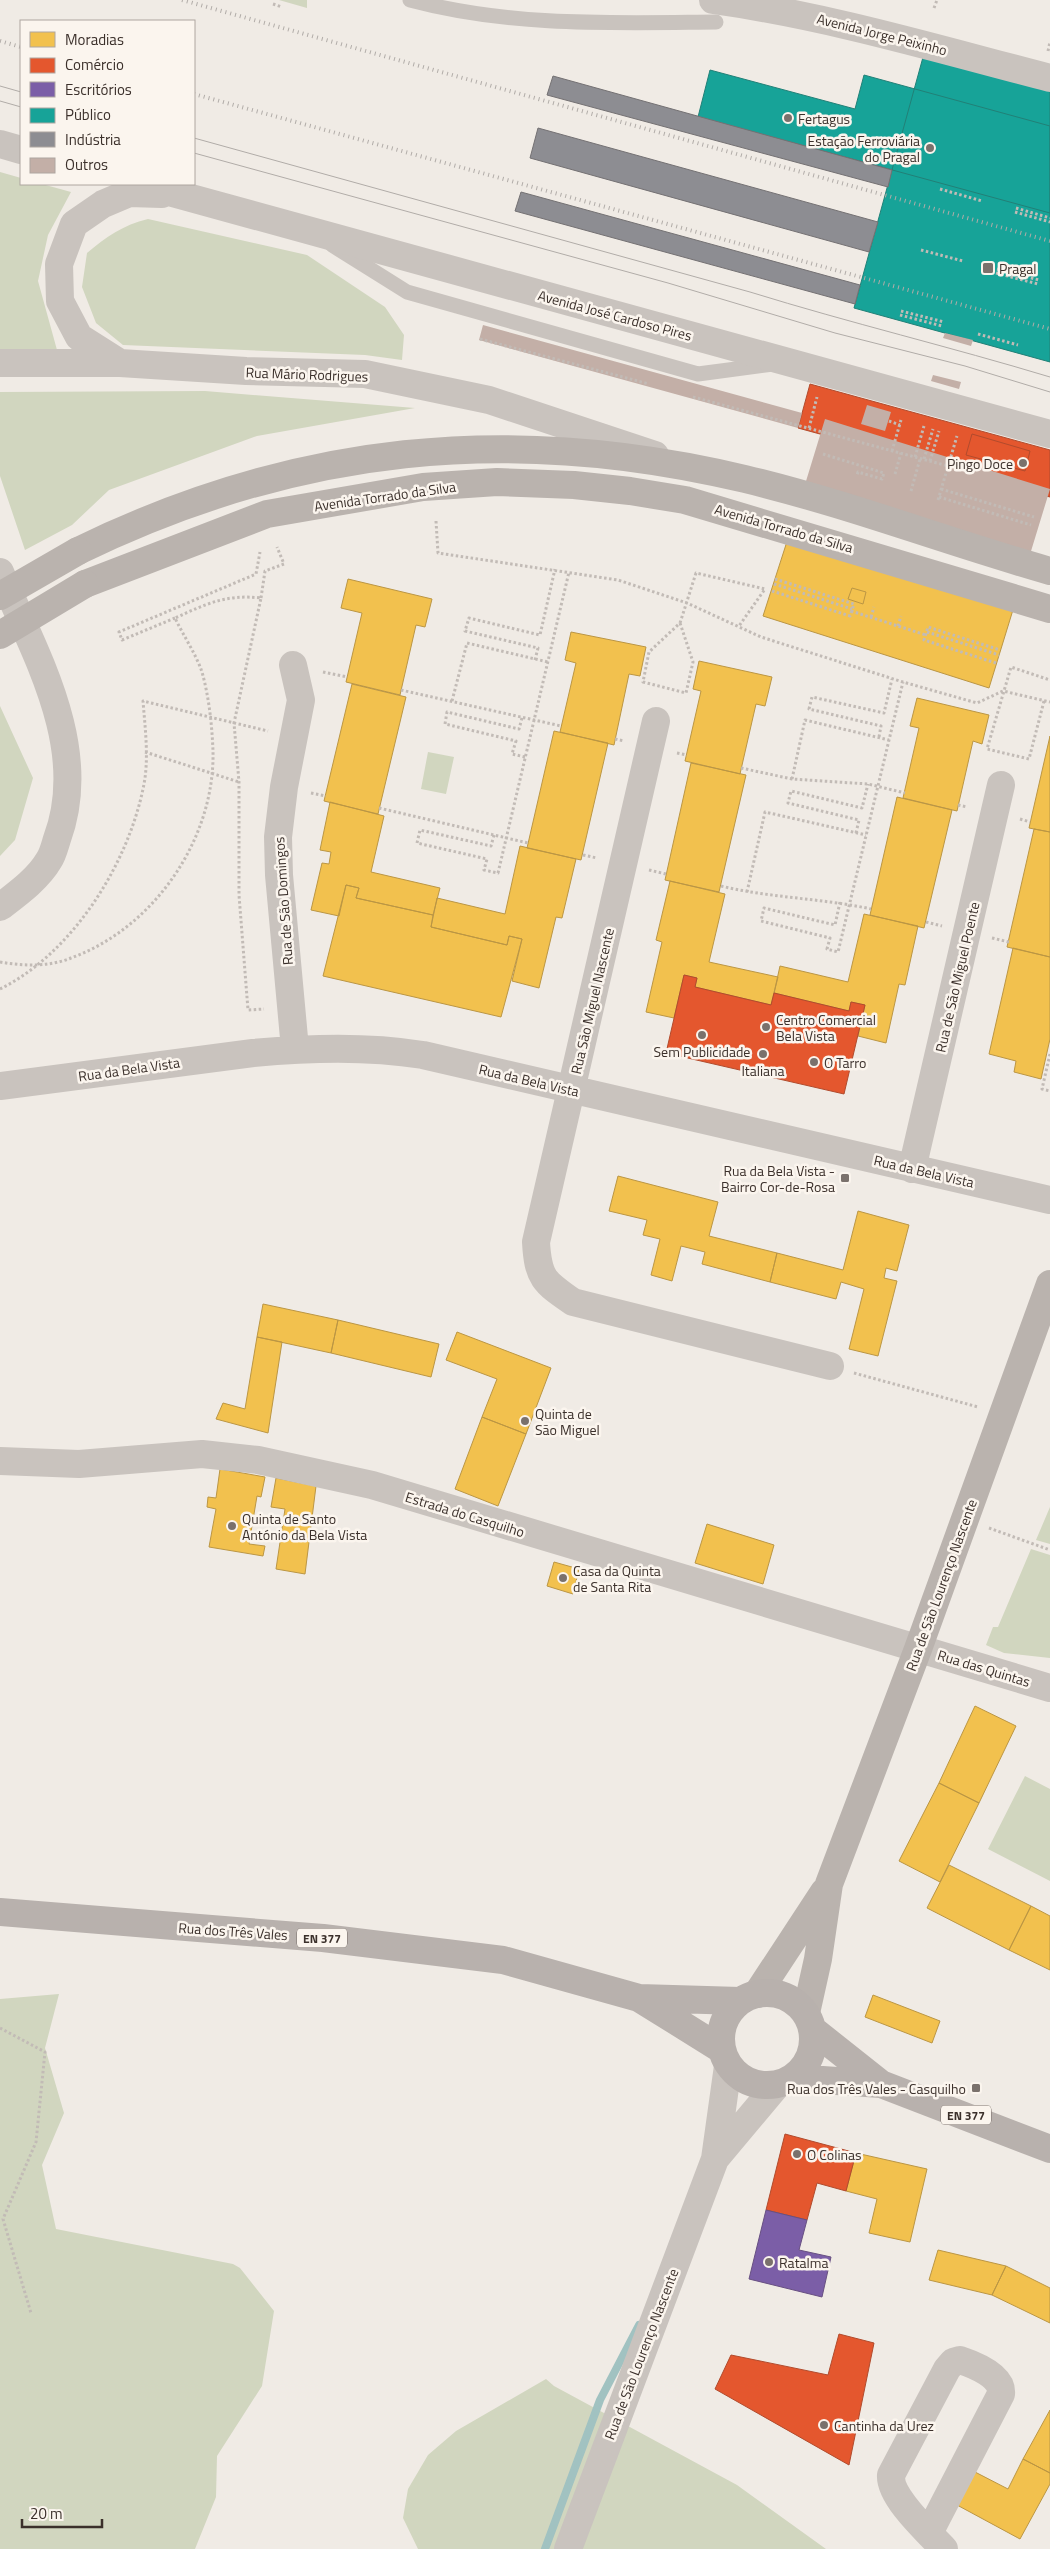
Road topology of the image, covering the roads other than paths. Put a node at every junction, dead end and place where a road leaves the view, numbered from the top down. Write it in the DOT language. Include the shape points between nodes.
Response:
graph roads {
  1 [pos="410,0"];
  2 [pos="833,0"];
  3 [pos="714,11"];
  4 [pos="887,33"];
  5 [pos="1050,78"];
  6 [pos="0,144"];
  7 [pos="20,150"];
  8 [pos="144,185"];
  9 [pos="180,195"];
  10 [pos="310,231"];
  11 [pos="792,362"];
  12 [pos="0,363"];
  13 [pos="120,363"];
  14 [pos="1050,434"];
  15 [pos="692,468"];
  16 [pos="1050,571"];
  17 [pos="0,572"];
  18 [pos="0,596"];
  19 [pos="1050,608"];
  20 [pos="0,634"];
  21 [pos="293,665"];
  22 [pos="656,721"];
  23 [pos="1001,785"];
  24 [pos="0,906"];
  25 [pos="295,1050"];
  26 [pos="0,1086"];
  27 [pos="572,1090"];
  28 [pos="912,1168"];
  29 [pos="1050,1200"];
  30 [pos="1050,1284"];
  31 [pos="830,1366"];
  32 [pos="0,1461"];
  33 [pos="918,1648"];
  34 [pos="1050,1688"];
  35 [pos="829,1884"];
  36 [pos="0,1912"];
  37 [pos="749,1997"];
  38 [pos="639,1998"];
  39 [pos="809,2021"];
  40 [pos="725,2057"];
  41 [pos="785,2082"];
  42 [pos="881,2084"];
  43 [pos="1050,2149"];
  44 [pos="715,2159"];
  45 [pos="936,2541"];
  46 [pos="568,2549"];
  1 -- 3 [label="lane" via="476,14 578,23"];
  2 -- 4 [label="street" via="855,18"];
  3 -- 4 [label="street, Avenida Jorge Peixinho" via="770,8"];
  4 -- 5 [label="street, Avenida Jorge Peixinho"];
  6 -- 7 [label="street"];
  8 -- 9 [label="street, Avenida José Cardoso Pires"];
  9 -- 10 [label="street, Avenida José Cardoso Pires"];
  9 -- 13 [label="street, Avenida José Cardoso Pires" via="129,193 103,204 74,224 59,264 60,301 79,337"];
  10 -- 11 [label="street, Avenida José Cardoso Pires"];
  10 -- 11 [label="lane" via="407,292 698,374"];
  11 -- 14 [label="street, Avenida José Cardoso Pires"];
  12 -- 13 [label="street, Rua Mário Rodrigues"];
  13 -- 15 [label="street, Rua Mário Rodrigues" via="365,374 489,400"];
  15 -- 16 [label="main road" via="819,499"];
  15 -- 18 [label="main road, bridge" via="613,454 536,448 446,450 373,457 286,474 157,515 78,552"];
  17 -- 24 [label="street" via="53,695 68,764 66,815 49,860 24,888"];
  19 -- 20 [label="main road, Avenida Torrado da Silva, bridge" via="685,500 574,484 498,482 422,487 266,514 85,584"];
  21 -- 25 [label="street, Rua de São Domingos" via="300,700 278,837"];
  22 -- 27 [label="street, Rua São Miguel Nascente"];
  23 -- 28 [label="street, Rua de São Miguel Poente"];
  25 -- 26 [label="street, Rua da Bela Vista"];
  25 -- 27 [label="street, Rua da Bela Vista" via="370,1048 396,1051"];
  27 -- 28 [label="street, Rua da Bela Vista"];
  27 -- 31 [label="street, Rua São Miguel Nascente" via="536,1242 538,1266 551,1287 573,1302"];
  28 -- 29 [label="street, Rua da Bela Vista"];
  30 -- 33 [label="main road, Rua de São Lourenço Nascente"];
  32 -- 33 [label="street, Estrada do Casquilho" via="79,1464 202,1454 258,1460 372,1485"];
  33 -- 34 [label="street, Rua das Quintas"];
  33 -- 35 [label="main road, Rua de São Lourenço Nascente"];
  35 -- 37 [label="main road, Rua de São Lourenço Nascente"];
  35 -- 39 [label="main road, Rua de São Lourenço Nascente"];
  36 -- 38 [label="main road, Rua dos Três Vales / EN 377" via="395,1945 502,1960"];
  37 -- 38 [label="main road, Rua dos Três Vales / EN 377"];
  37 -- 39 [label="main road, Rua dos Três Vales / EN 377" via="775,1994 792,2000"];
  37 -- 40 [label="main road" via="728,2014 721,2031"];
  38 -- 40 [label="main road, Rua dos Três Vales / EN 377"];
  39 -- 41 [label="main road" via="813,2048 806,2065"];
  39 -- 42 [label="main road, Rua dos Três Vales / EN 377"];
  40 -- 41 [label="main road, Rua dos Três Vales / EN 377" via="741,2079 758,2085"];
  40 -- 44 [label="street, Rua de São Lourenço Nascente"];
  41 -- 42 [label="main road, Rua dos Três Vales / EN 377"];
  41 -- 44 [label="street, Rua de São Lourenço Nascente"];
  42 -- 43 [label="main road, Rua dos Três Vales / EN 377"];
  44 -- 46 [label="street, Rua de São Lourenço Nascente"];
  45 -- 45 [label="street" via="1001,2394 1000,2386 992,2376 960,2360 950,2365 891,2475 894,2492"];
}
